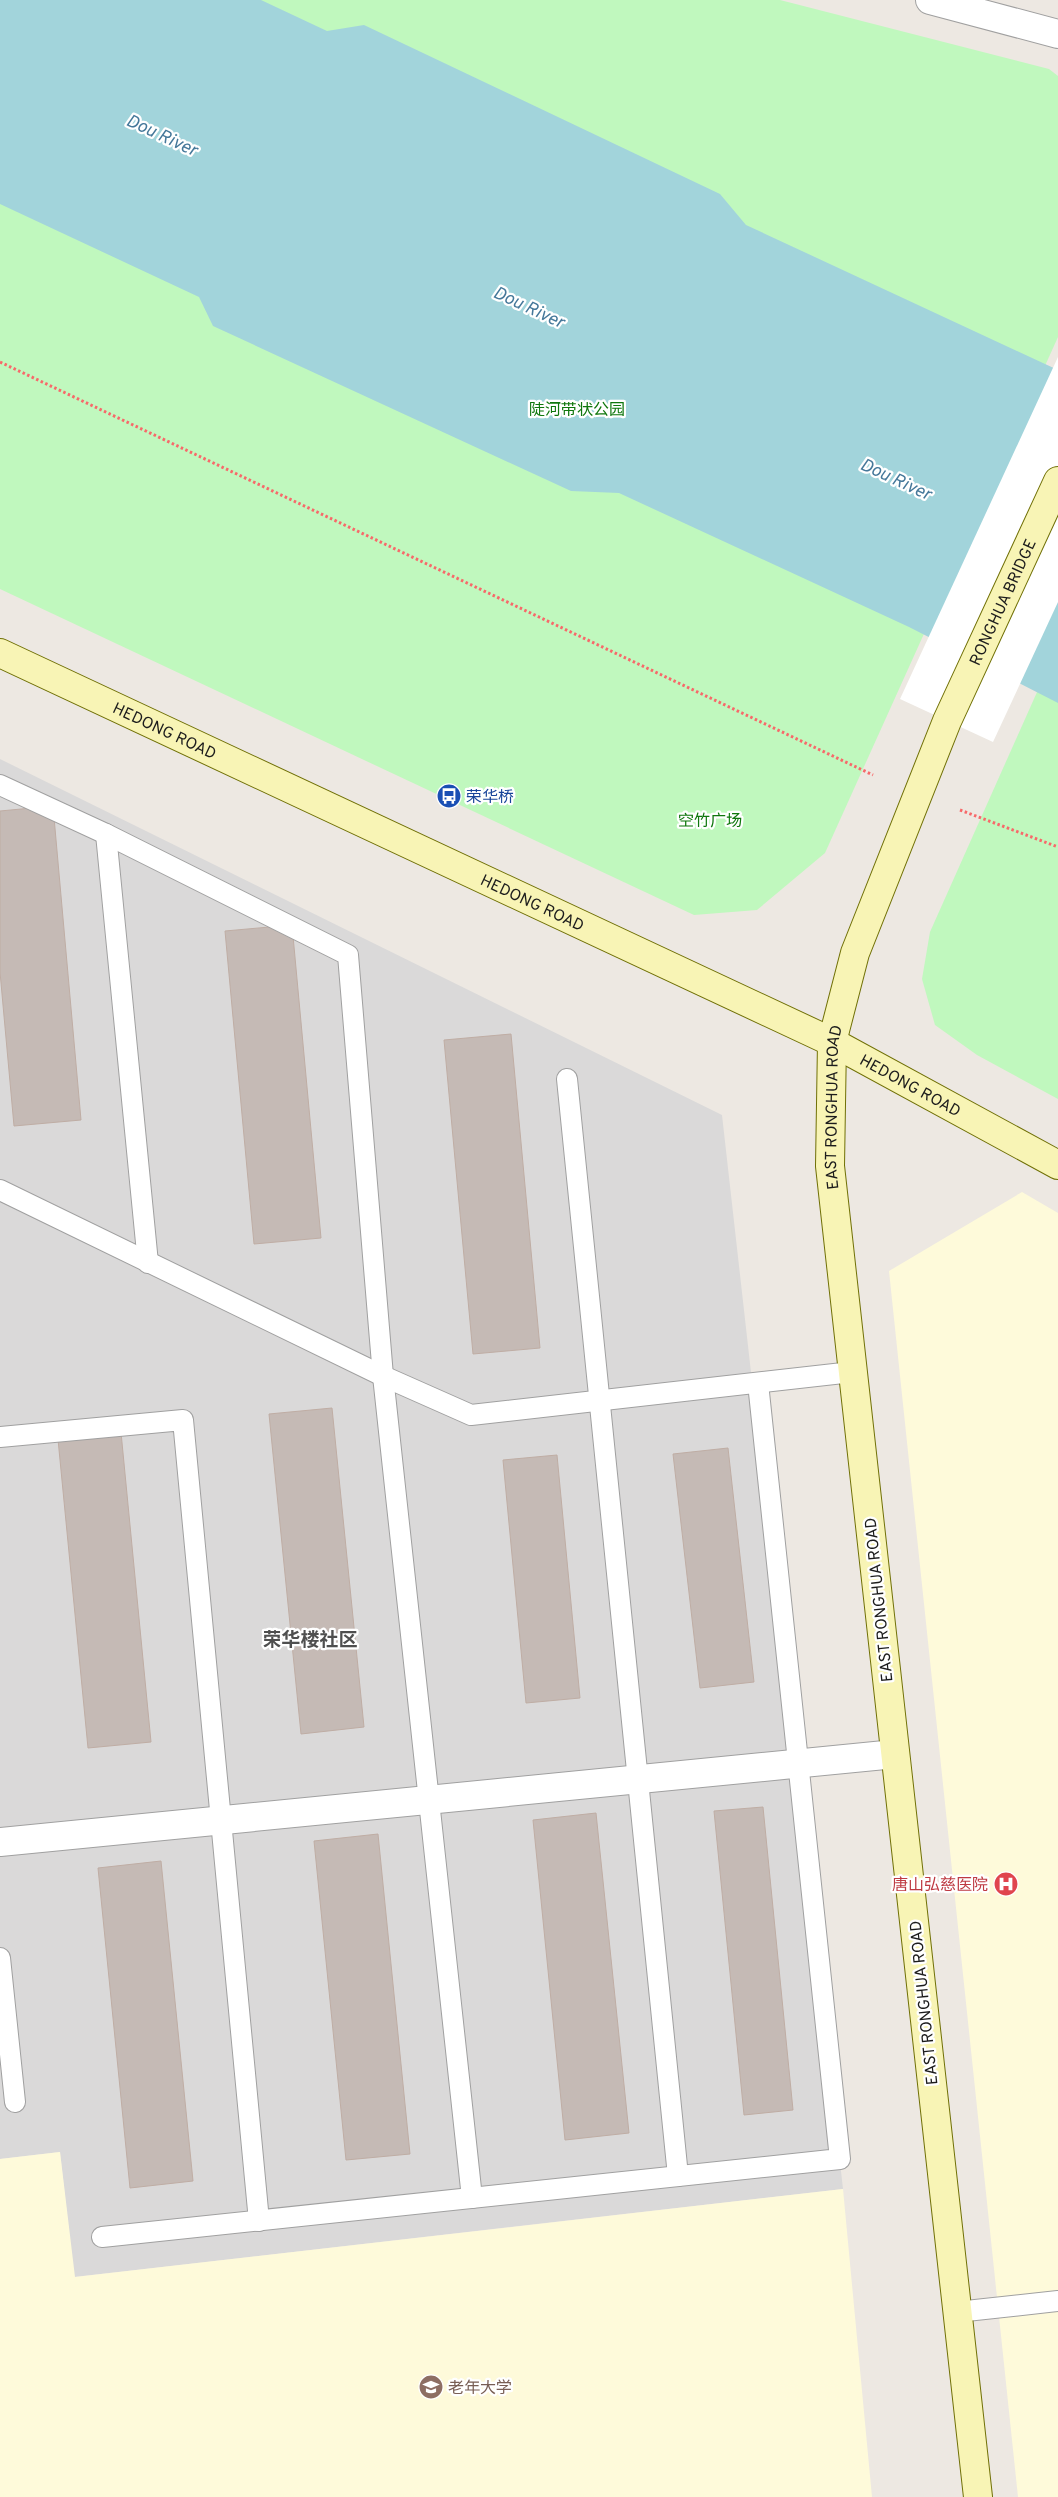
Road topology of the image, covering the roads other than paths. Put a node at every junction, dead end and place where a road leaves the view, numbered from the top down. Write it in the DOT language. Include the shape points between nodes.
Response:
graph roads {
  1 [pos="930,0"];
  2 [pos="1058,34"];
  3 [pos="1058,481"];
  4 [pos="0,653"];
  5 [pos="947,721"];
  6 [pos="0,786"];
  7 [pos="106,834"];
  8 [pos="832,1042"];
  9 [pos="567,1079"];
  10 [pos="1058,1165"];
  11 [pos="0,1190"];
  12 [pos="148,1263"];
  13 [pos="852,1372"];
  14 [pos="384,1376"];
  15 [pos="758,1383"];
  16 [pos="600,1400"];
  17 [pos="0,1437"];
  18 [pos="895,1754"];
  19 [pos="798,1764"];
  20 [pos="638,1779"];
  21 [pos="429,1800"];
  22 [pos="221,1820"];
  23 [pos="0,1842"];
  24 [pos="0,1958"];
  25 [pos="15,2102"];
  26 [pos="678,2176"];
  27 [pos="472,2198"];
  28 [pos="259,2220"];
  29 [pos="102,2237"];
  30 [pos="1058,2300"];
  31 [pos="957,2312"];
  32 [pos="978,2497"];
  1 -- 2 [label="street"];
  3 -- 5 [label="street, RONGHUA BRIDGE"];
  4 -- 8 [label="street, HEDONG ROAD"];
  5 -- 8 [label="street, EAST RONGHUA ROAD" via="855,952"];
  6 -- 7 [label="lane"];
  7 -- 12 [label="lane"];
  7 -- 14 [label="lane" via="348,955"];
  8 -- 10 [label="street, HEDONG ROAD"];
  8 -- 13 [label="street, EAST RONGHUA ROAD" via="830,1166"];
  9 -- 16 [label="lane"];
  11 -- 12 [label="lane"];
  12 -- 14 [label="lane"];
  13 -- 15 [label="lane"];
  13 -- 18 [label="street, EAST RONGHUA ROAD"];
  14 -- 16 [label="lane" via="471,1415"];
  14 -- 21 [label="lane"];
  15 -- 16 [label="lane"];
  15 -- 19 [label="lane"];
  16 -- 20 [label="lane"];
  17 -- 22 [label="lane" via="183,1420"];
  18 -- 19 [label="street"];
  18 -- 31 [label="street, EAST RONGHUA ROAD"];
  19 -- 20 [label="street"];
  19 -- 26 [label="lane" via="840,2160"];
  20 -- 21 [label="street"];
  20 -- 26 [label="lane"];
  21 -- 22 [label="street"];
  21 -- 27 [label="lane"];
  22 -- 23 [label="street"];
  22 -- 28 [label="lane"];
  24 -- 25 [label="lane"];
  26 -- 27 [label="lane"];
  27 -- 28 [label="lane"];
  28 -- 29 [label="lane"];
  30 -- 31 [label="lane"];
  31 -- 32 [label="street, EAST RONGHUA ROAD"];
}
